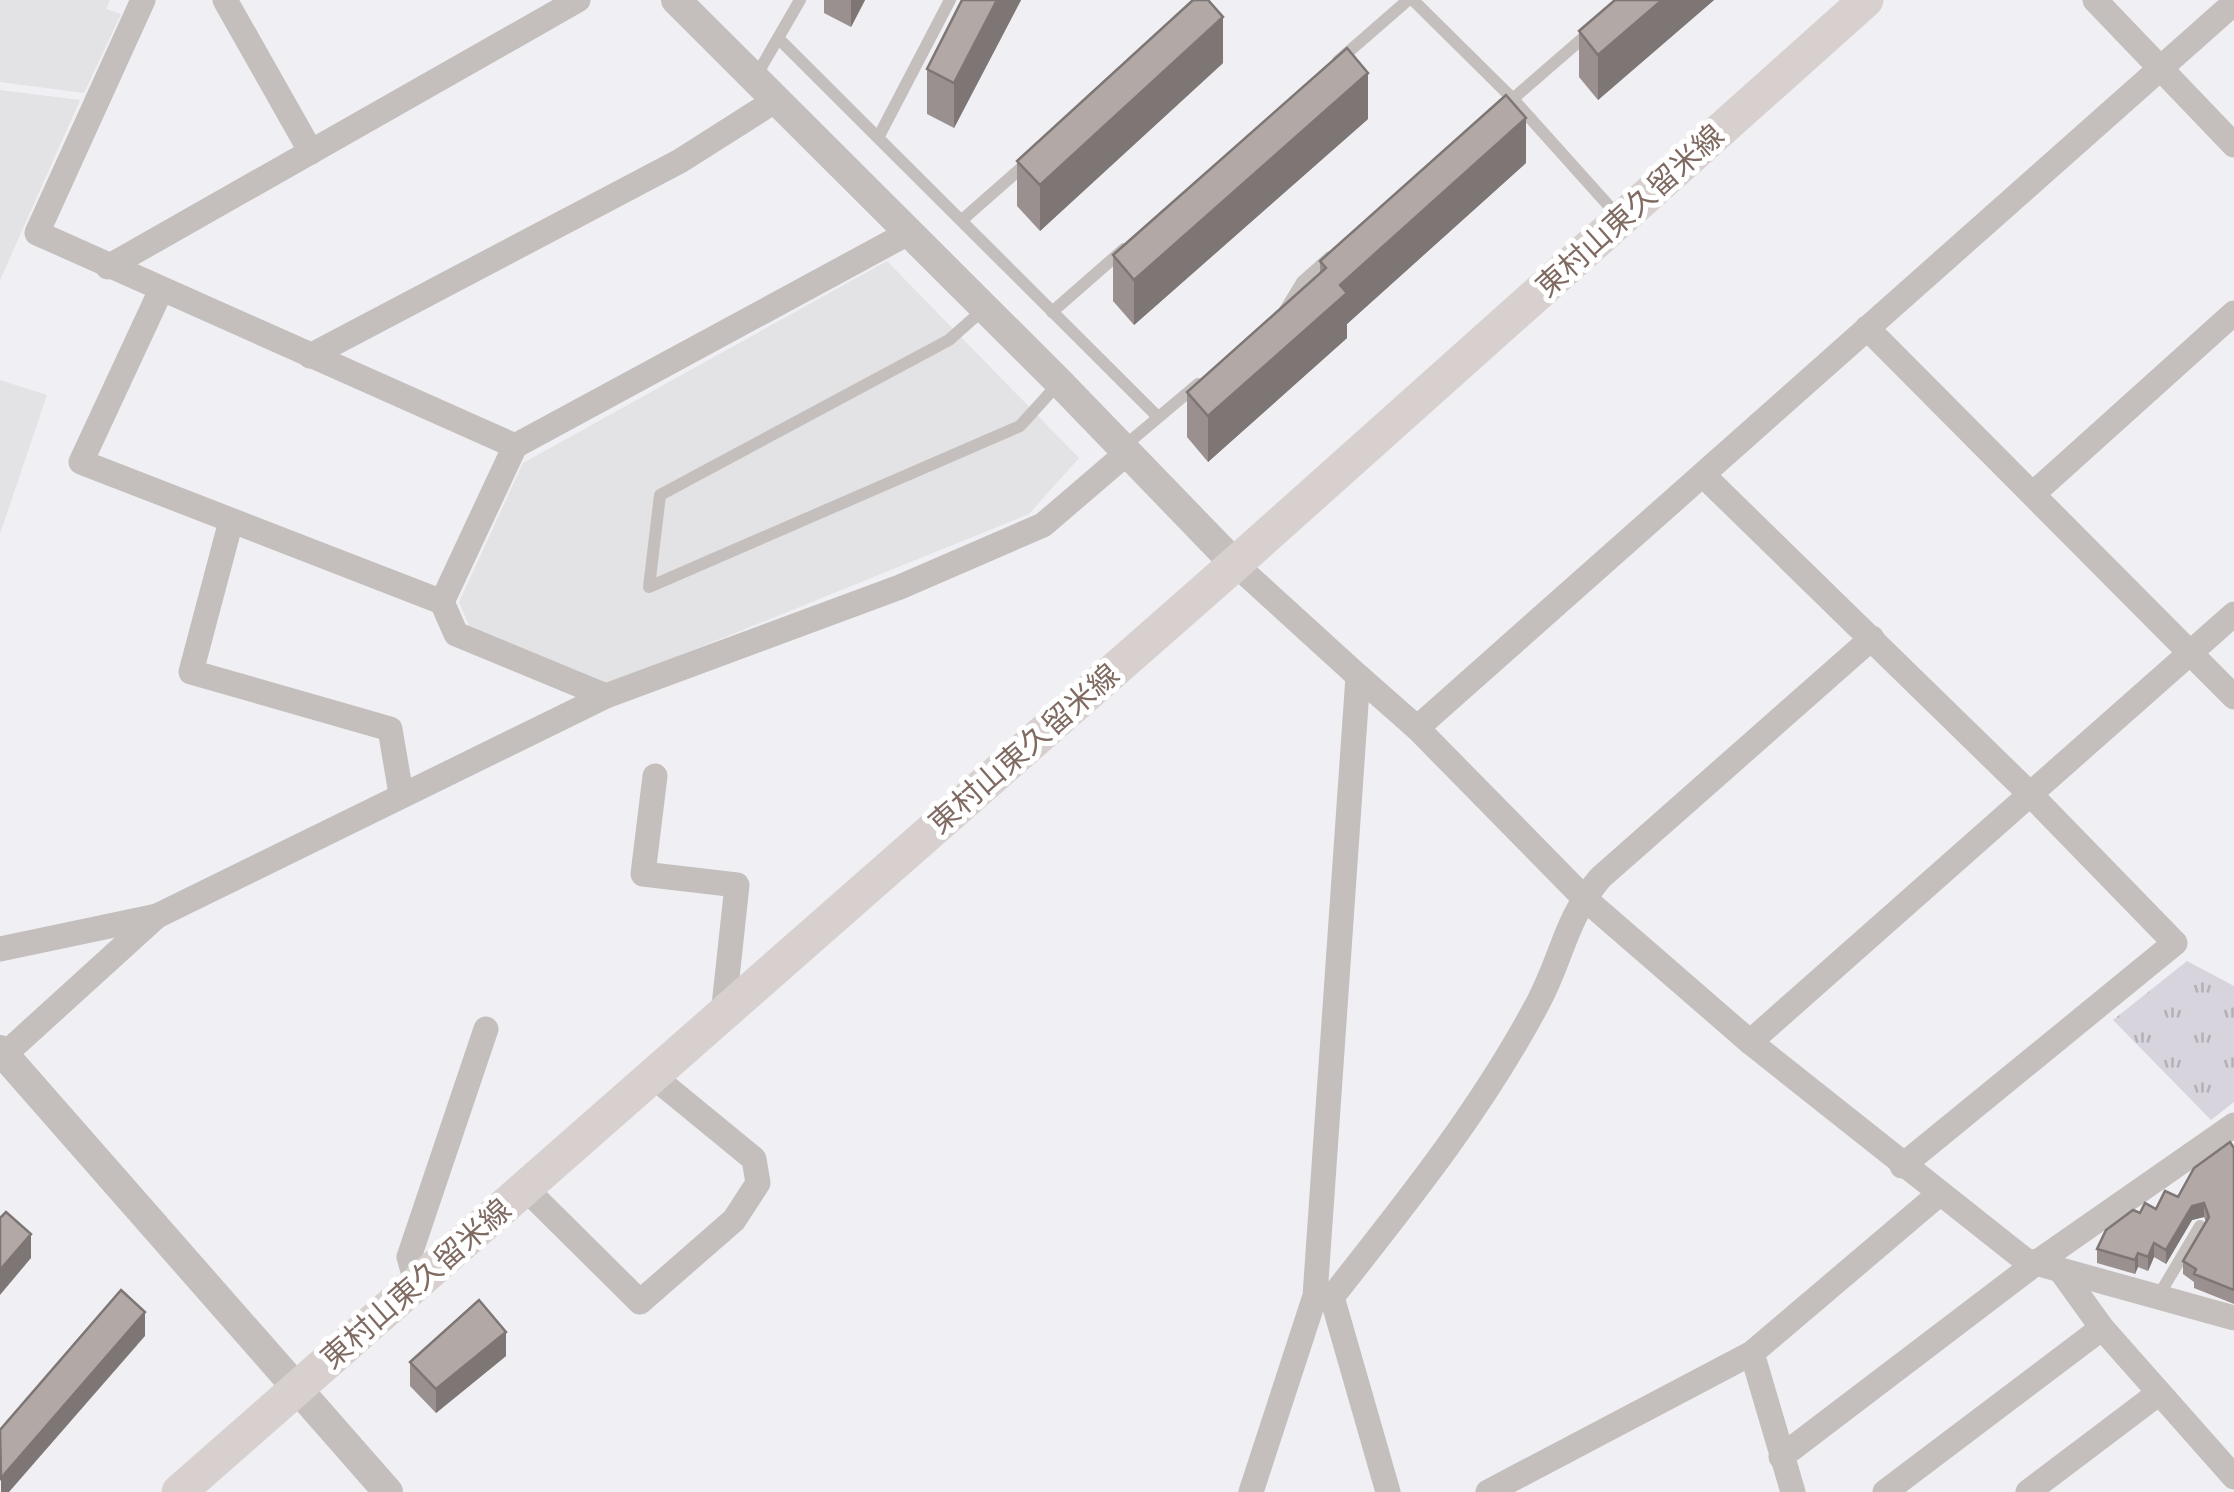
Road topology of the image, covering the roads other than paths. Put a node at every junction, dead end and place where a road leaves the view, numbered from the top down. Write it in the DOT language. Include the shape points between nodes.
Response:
graph roads {
  1 [pos="143,0"];
  2 [pos="225,0"];
  3 [pos="578,0"];
  4 [pos="676,0"];
  5 [pos="800,0"];
  6 [pos="950,0"];
  7 [pos="1410,0"];
  8 [pos="1866,0"];
  9 [pos="2095,0"];
  10 [pos="2234,4"];
  11 [pos="1598,25"];
  12 [pos="779,39"];
  13 [pos="2159,70"];
  14 [pos="1319,78"];
  15 [pos="766,89"];
  16 [pos="1513,98"];
  17 [pos="1482,125"];
  18 [pos="879,136"];
  19 [pos="2234,145"];
  20 [pos="311,152"];
  21 [pos="1036,155"];
  22 [pos="1621,219"];
  23 [pos="962,220"];
  24 [pos="910,232"];
  25 [pos="1141,234"];
  26 [pos="1347,242"];
  27 [pos="108,267"];
  28 [pos="161,290"];
  29 [pos="985,308"];
  30 [pos="1052,312"];
  31 [pos="2234,314"];
  32 [pos="1281,315"];
  33 [pos="1867,328"];
  34 [pos="310,356"];
  35 [pos="1204,379"];
  36 [pos="1060,382"];
  37 [pos="1158,417"];
  38 [pos="515,446"];
  39 [pos="1124,450"];
  40 [pos="1704,475"];
  41 [pos="2033,494"];
  42 [pos="231,521"];
  43 [pos="1234,564"];
  44 [pos="442,602"];
  45 [pos="2234,614"];
  46 [pos="1872,638"];
  47 [pos="2190,652"];
  48 [pos="1358,676"];
  49 [pos="606,696"];
  50 [pos="2234,697"];
  51 [pos="1417,728"];
  52 [pos="655,776"];
  53 [pos="401,794"];
  54 [pos="2030,794"];
  55 [pos="1584,898"];
  56 [pos="157,916"];
  57 [pos="0,949"];
  58 [pos="723,1015"];
  59 [pos="486,1029"];
  60 [pos="1750,1042"];
  61 [pos="2,1053"];
  62 [pos="654,1078"];
  63 [pos="2234,1124"];
  64 [pos="1902,1166"];
  65 [pos="526,1189"];
  66 [pos="1938,1195"];
  67 [pos="2200,1226"];
  68 [pos="2049,1267"];
  69 [pos="416,1282"];
  70 [pos="1324,1296"];
  71 [pos="2158,1296"];
  72 [pos="2234,1318"];
  73 [pos="2102,1328"];
  74 [pos="1752,1354"];
  75 [pos="296,1387"];
  76 [pos="2159,1393"];
  77 [pos="1781,1457"];
  78 [pos="2234,1478"];
  79 [pos="178,1492"];
  80 [pos="388,1492"];
  81 [pos="1251,1492"];
  82 [pos="1388,1492"];
  83 [pos="1488,1492"];
  84 [pos="1793,1492"];
  85 [pos="1884,1492"];
  86 [pos="2028,1492"];
  1 -- 27 [label="street" via="36,234"];
  2 -- 20 [label="street"];
  3 -- 20 [label="street"];
  4 -- 15 [label="street"];
  5 -- 12 [label="lane"];
  6 -- 18 [label="lane"];
  7 -- 14 [label="lane"];
  7 -- 16 [label="lane"];
  8 -- 22 [label="main road, 東村山東久留米線"];
  9 -- 13 [label="street"];
  10 -- 13 [label="street"];
  11 -- 16 [label="lane"];
  12 -- 15 [label="lane"];
  12 -- 18 [label="lane"];
  13 -- 19 [label="street"];
  13 -- 33 [label="street"];
  15 -- 24 [label="street"];
  15 -- 34 [label="street" via="680,161"];
  16 -- 17 [label="lane"];
  16 -- 22 [label="lane"];
  18 -- 23 [label="lane"];
  20 -- 27 [label="street"];
  21 -- 23 [label="lane"];
  22 -- 43 [label="main road, 東村山東久留米線"];
  23 -- 30 [label="lane"];
  24 -- 29 [label="street"];
  24 -- 38 [label="street"];
  25 -- 30 [label="lane"];
  26 -- 32 [label="lane" via="1302,282"];
  27 -- 28 [label="street"];
  28 -- 34 [label="street"];
  28 -- 42 [label="street" via="82,462"];
  29 -- 36 [label="street"];
  29 -- 36 [label="lane" via="949,340 660,495 649,588 1020,426"];
  30 -- 37 [label="lane"];
  31 -- 41 [label="street"];
  33 -- 40 [label="street"];
  33 -- 41 [label="street"];
  34 -- 38 [label="street"];
  35 -- 37 [label="lane"];
  36 -- 39 [label="street"];
  37 -- 39 [label="lane"];
  38 -- 44 [label="street"];
  39 -- 43 [label="street"];
  39 -- 49 [label="street" via="1042,525 900,587"];
  40 -- 46 [label="street"];
  40 -- 51 [label="street"];
  41 -- 47 [label="street"];
  42 -- 44 [label="street"];
  42 -- 53 [label="street" via="190,672 390,729"];
  43 -- 48 [label="street"];
  43 -- 58 [label="main road, 東村山東久留米線"];
  44 -- 49 [label="street" via="456,634"];
  45 -- 47 [label="street"];
  46 -- 54 [label="street"];
  46 -- 55 [label="street"];
  47 -- 50 [label="street"];
  47 -- 54 [label="street"];
  48 -- 51 [label="street"];
  48 -- 70 [label="street"];
  49 -- 53 [label="street"];
  51 -- 55 [label="street"];
  52 -- 58 [label="street" via="643,874 737,886"];
  53 -- 56 [label="street"];
  54 -- 60 [label="street"];
  54 -- 64 [label="street" via="2175,943"];
  55 -- 60 [label="street"];
  55 -- 70 [label="street" via="1540,1000 1461,1133"];
  56 -- 57 [label="street"];
  56 -- 61 [label="street"];
  58 -- 62 [label="main road, 東村山東久留米線"];
  59 -- 69 [label="street" via="409,1257"];
  60 -- 64 [label="street"];
  61 -- 75 [label="street"];
  62 -- 65 [label="main road, 東村山東久留米線"];
  62 -- 65 [label="street" via="754,1159 758,1184 734,1220 681,1267 640,1302"];
  63 -- 68 [label="street"];
  64 -- 66 [label="street"];
  65 -- 69 [label="main road, 東村山東久留米線"];
  66 -- 68 [label="street" via="2025,1260"];
  66 -- 74 [label="street"];
  67 -- 71 [label="lane"];
  68 -- 71 [label="street"];
  68 -- 73 [label="street"];
  68 -- 77 [label="street"];
  69 -- 75 [label="main road, 東村山東久留米線"];
  70 -- 81 [label="street"];
  70 -- 82 [label="street"];
  71 -- 72 [label="street"];
  73 -- 76 [label="street"];
  73 -- 85 [label="street"];
  74 -- 77 [label="street"];
  74 -- 83 [label="street"];
  75 -- 79 [label="main road, 東村山東久留米線"];
  75 -- 80 [label="street"];
  76 -- 78 [label="street"];
  76 -- 86 [label="street"];
  77 -- 84 [label="street"];
}
